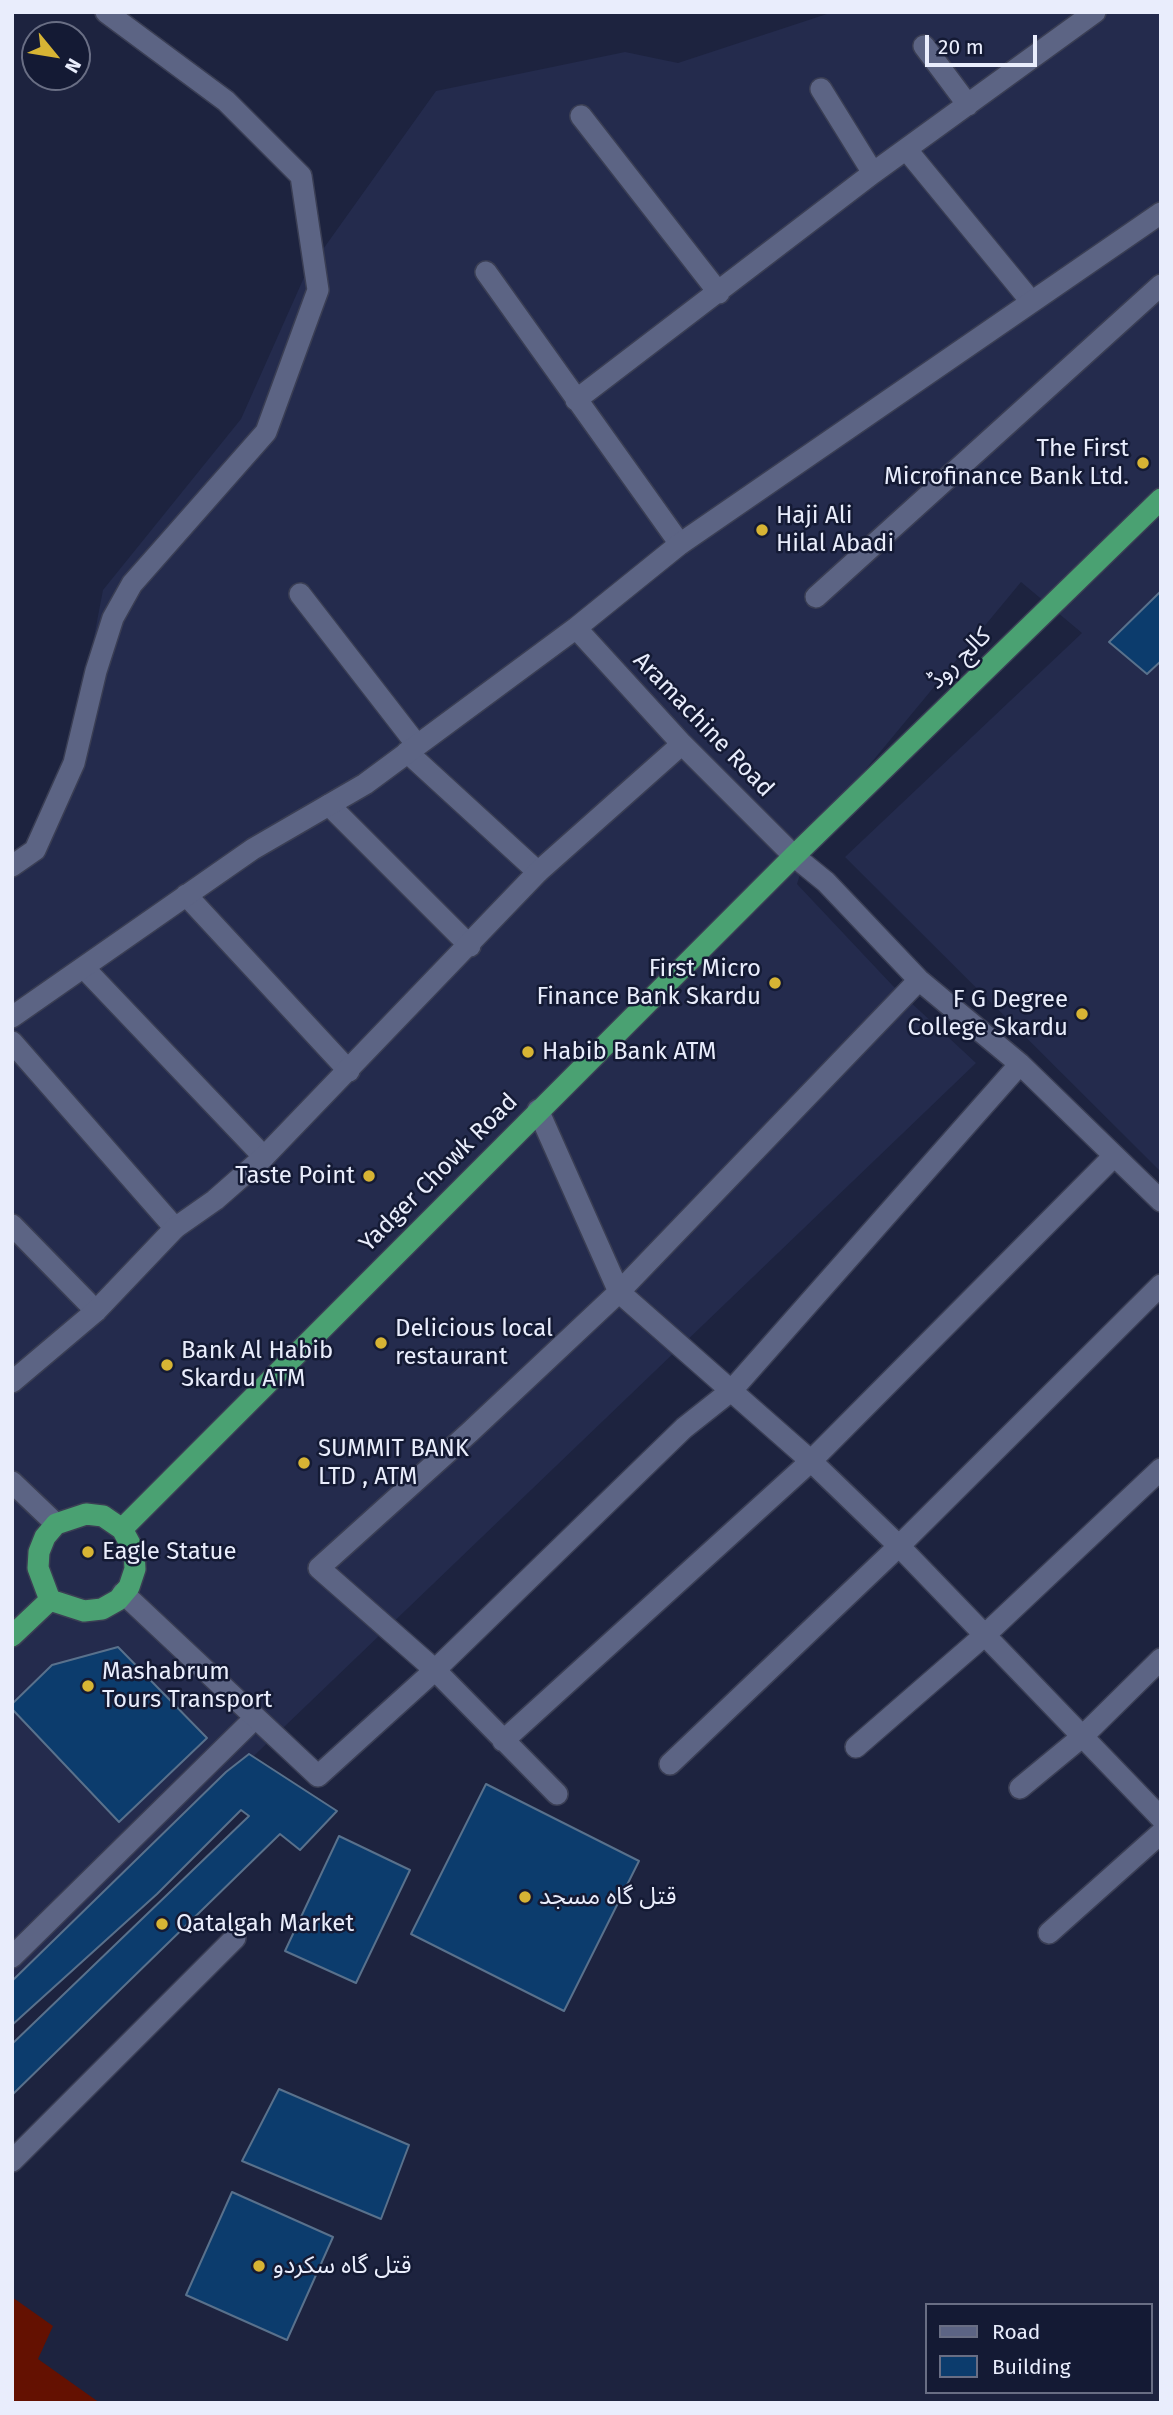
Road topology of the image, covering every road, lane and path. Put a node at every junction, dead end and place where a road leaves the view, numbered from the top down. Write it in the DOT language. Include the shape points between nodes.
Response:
graph roads {
  1 [pos="106,12"];
  2 [pos="1095,12"];
  3 [pos="924,46"];
  4 [pos="821,89"];
  5 [pos="968,104"];
  6 [pos="581,116"];
  7 [pos="906,149"];
  8 [pos="873,173"];
  9 [pos="1161,214"];
  10 [pos="486,272"];
  11 [pos="1161,285"];
  12 [pos="719,293"];
  13 [pos="1030,300"];
  14 [pos="576,400"];
  15 [pos="1161,499"];
  16 [pos="680,544"];
  17 [pos="300,594"];
  18 [pos="816,597"];
  19 [pos="576,628"];
  20 [pos="682,744"];
  21 [pos="412,748"];
  22 [pos="329,805"];
  23 [pos="794,856"];
  24 [pos="12,866"];
  25 [pos="538,873"];
  26 [pos="186,895"];
  27 [pos="470,946"];
  28 [pos="85,969"];
  29 [pos="919,980"];
  30 [pos="12,1017"];
  31 [pos="12,1042"];
  32 [pos="1020,1065"];
  33 [pos="349,1071"];
  34 [pos="538,1110"];
  35 [pos="1114,1156"];
  36 [pos="264,1157"];
  37 [pos="1161,1201"];
  38 [pos="12,1225"];
  39 [pos="175,1228"];
  40 [pos="1161,1285"];
  41 [pos="619,1292"];
  42 [pos="96,1311"];
  43 [pos="12,1382"];
  44 [pos="732,1390"];
  45 [pos="811,1461"];
  46 [pos="1161,1469"];
  47 [pos="12,1482"];
  48 [pos="56,1524"];
  49 [pos="122,1530"];
  50 [pos="899,1546"];
  51 [pos="123,1593"];
  52 [pos="50,1600"];
  53 [pos="986,1634"];
  54 [pos="12,1636"];
  55 [pos="1161,1659"];
  56 [pos="435,1670"];
  57 [pos="254,1718"];
  58 [pos="1083,1736"];
  59 [pos="503,1741"];
  60 [pos="856,1747"];
  61 [pos="670,1764"];
  62 [pos="1020,1788"];
  63 [pos="557,1794"];
  64 [pos="1161,1818"];
  65 [pos="1161,1833"];
  66 [pos="1049,1933"];
  67 [pos="235,1938"];
  68 [pos="12,1957"];
  69 [pos="12,2161"];
  1 -- 24 [label="street" via="226,102 301,176 318,290 266,432 132,583 113,618 74,763 35,850"];
  2 -- 5 [label="street"];
  3 -- 5 [label="street"];
  4 -- 8 [label="street"];
  5 -- 7 [label="street"];
  6 -- 12 [label="street"];
  7 -- 8 [label="street"];
  7 -- 13 [label="street"];
  8 -- 12 [label="street"];
  9 -- 13 [label="street"];
  10 -- 14 [label="street"];
  11 -- 18 [label="street"];
  12 -- 14 [label="street"];
  13 -- 16 [label="street"];
  14 -- 16 [label="street"];
  15 -- 23 [label="highway, کالج روڈ"];
  16 -- 19 [label="street"];
  17 -- 21 [label="street"];
  19 -- 20 [label="street, Aramachine Road"];
  19 -- 21 [label="street"];
  20 -- 23 [label="street, Aramachine Road"];
  20 -- 25 [label="street"];
  21 -- 22 [label="street"];
  21 -- 25 [label="street"];
  22 -- 26 [label="street"];
  22 -- 27 [label="street"];
  23 -- 29 [label="street, Aramachine Road"];
  23 -- 34 [label="highway, Yadger Chowk Road"];
  25 -- 27 [label="street"];
  26 -- 28 [label="street"];
  26 -- 33 [label="street"];
  27 -- 33 [label="street"];
  28 -- 30 [label="street"];
  28 -- 36 [label="street"];
  29 -- 32 [label="street, Aramachine Road"];
  29 -- 41 [label="street"];
  31 -- 39 [label="street"];
  32 -- 35 [label="street, Aramachine Road"];
  32 -- 44 [label="street"];
  33 -- 36 [label="street"];
  34 -- 41 [label="street"];
  34 -- 49 [label="highway, Yadger Chowk Road"];
  35 -- 37 [label="street, Aramachine Road"];
  35 -- 45 [label="street"];
  36 -- 39 [label="street"];
  38 -- 42 [label="street"];
  39 -- 42 [label="street"];
  40 -- 50 [label="street"];
  41 -- 44 [label="street"];
  41 -- 56 [label="street" via="319,1567"];
  42 -- 43 [label="street"];
  44 -- 45 [label="street"];
  44 -- 56 [label="street" via="684,1428"];
  45 -- 50 [label="street"];
  45 -- 59 [label="street"];
  46 -- 53 [label="street"];
  47 -- 48 [label="street"];
  48 -- 49 [label="highway" via="86,1514 103,1516"];
  48 -- 52 [label="highway" via="39,1552 38,1568"];
  49 -- 51 [label="highway" via="134,1551 135,1569"];
  50 -- 53 [label="street"];
  50 -- 61 [label="street"];
  51 -- 52 [label="highway" via="102,1609 84,1611"];
  51 -- 57 [label="street"];
  52 -- 54 [label="highway"];
  53 -- 58 [label="street"];
  53 -- 60 [label="street"];
  55 -- 58 [label="street"];
  56 -- 57 [label="street" via="318,1776"];
  56 -- 59 [label="street"];
  57 -- 68 [label="street"];
  58 -- 62 [label="street"];
  58 -- 64 [label="street"];
  59 -- 63 [label="street"];
  65 -- 66 [label="street"];
  67 -- 69 [label="street"];
}
